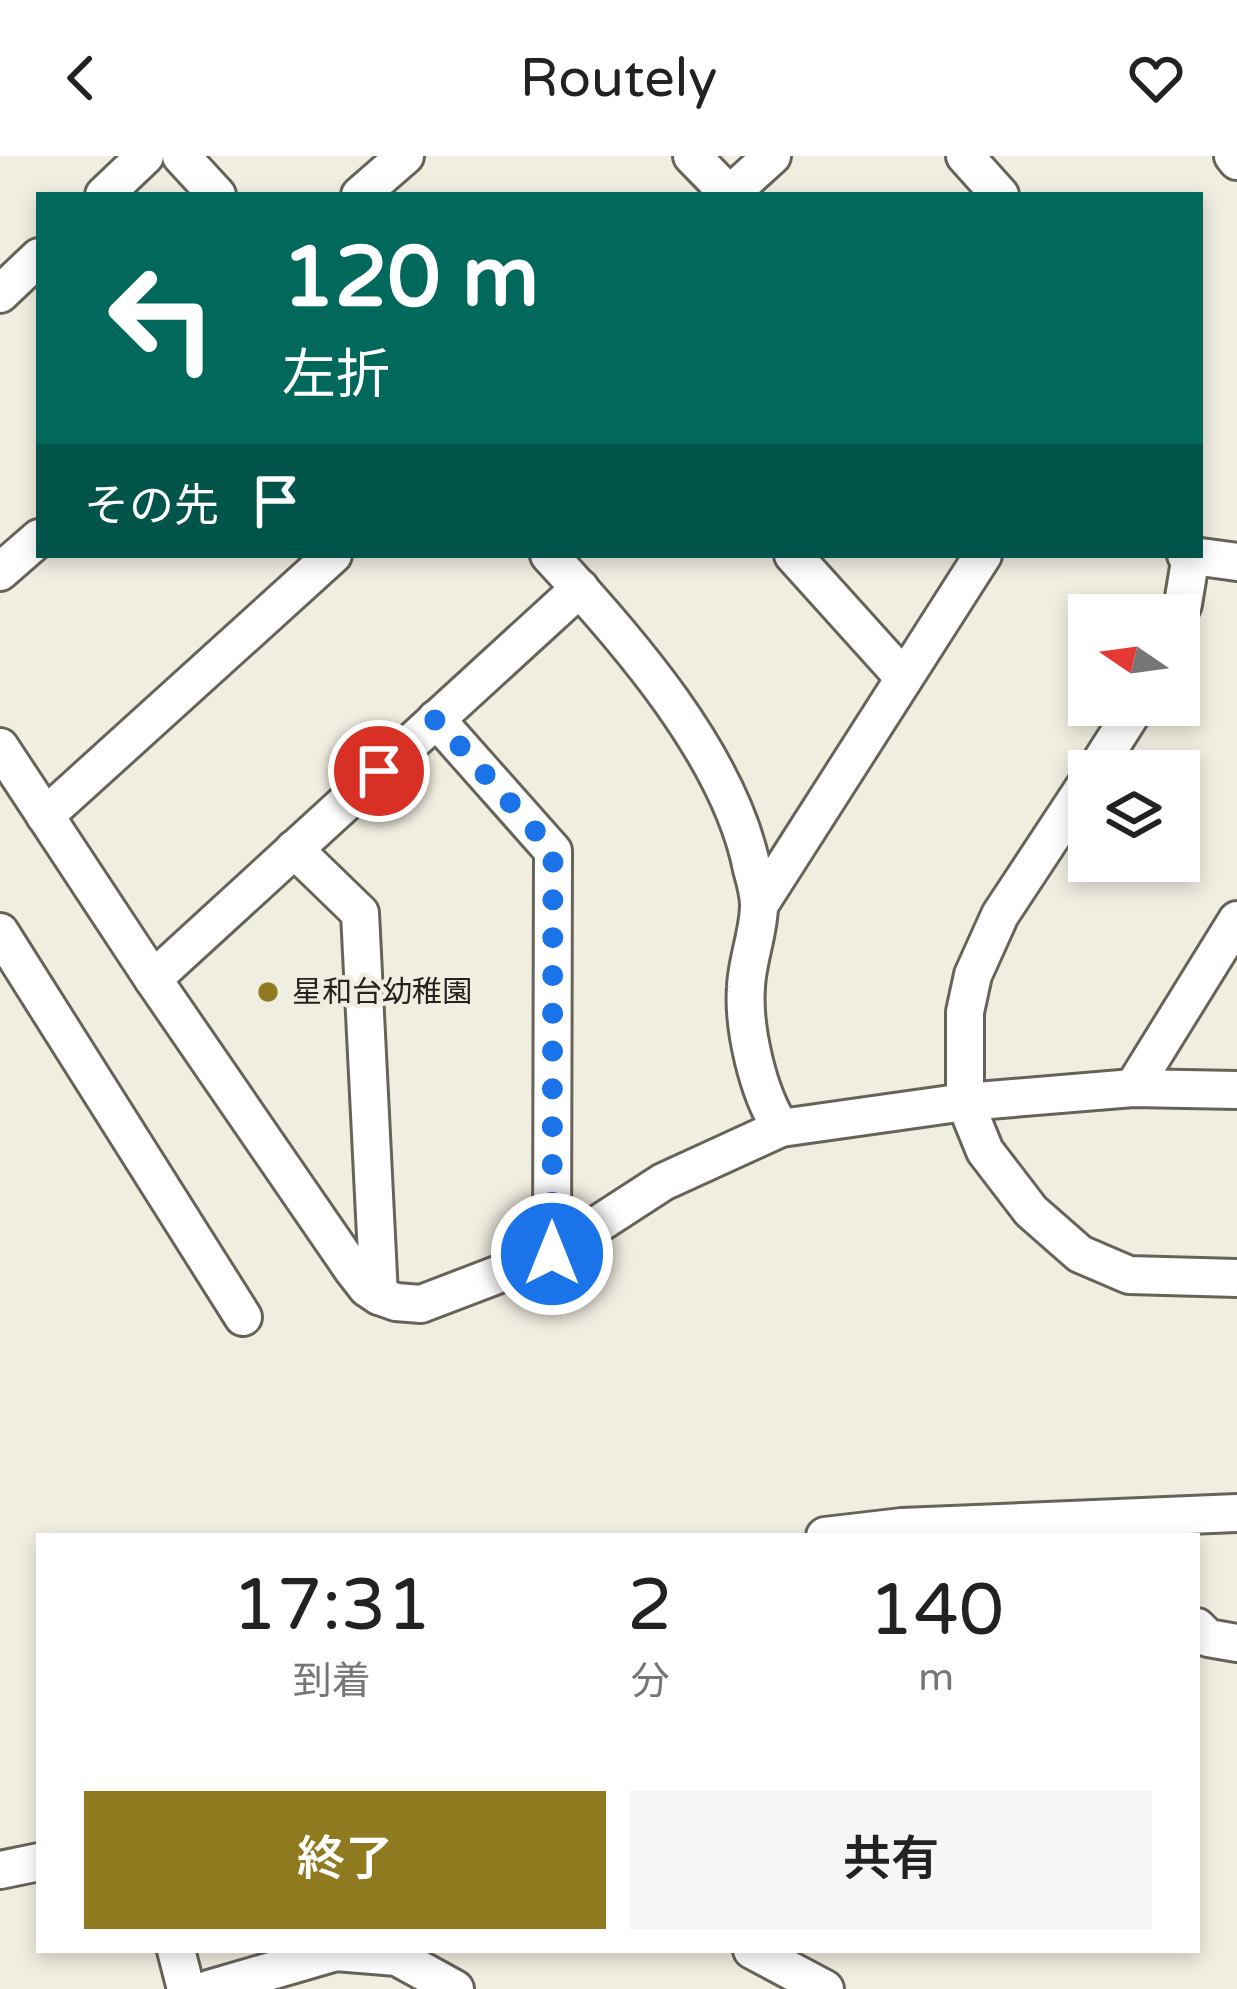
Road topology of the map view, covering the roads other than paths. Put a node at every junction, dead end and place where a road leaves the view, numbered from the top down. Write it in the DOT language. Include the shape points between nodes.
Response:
graph roads {
  1 [pos="146,156"];
  2 [pos="181,156"];
  3 [pos="405,156"];
  4 [pos="692,156"];
  5 [pos="772,156"];
  6 [pos="965,156"];
  7 [pos="107,192"];
  8 [pos="214,192"];
  9 [pos="363,192"];
  10 [pos="726,192"];
  11 [pos="732,192"];
  12 [pos="997,192"];
  13 [pos="36,260"];
  14 [pos="0,294"];
  15 [pos="36,541"];
  16 [pos="1203,557"];
  17 [pos="330,558"];
  18 [pos="552,558"];
  19 [pos="797,558"];
  20 [pos="980,558"];
  21 [pos="1189,558"];
  22 [pos="1237,562"];
  23 [pos="0,572"];
  24 [pos="580,588"];
  25 [pos="1184,594"];
  26 [pos="904,678"];
  27 [pos="436,719"];
  28 [pos="0,747"];
  29 [pos="1068,812"];
  30 [pos="45,816"];
  31 [pos="294,849"];
  32 [pos="760,904"];
  33 [pos="1237,920"];
  34 [pos="0,932"];
  35 [pos="153,979"];
  36 [pos="1133,1088"];
  37 [pos="1237,1090"];
  38 [pos="965,1102"];
  39 [pos="781,1128"];
  40 [pos="552,1254"];
  41 [pos="1237,1278"];
  42 [pos="379,1296"];
  43 [pos="243,1317"];
  44 [pos="1237,1513"];
  45 [pos="851,1533"];
  46 [pos="1200,1630"];
  47 [pos="1237,1643"];
  48 [pos="36,1863"];
  49 [pos="0,1870"];
  50 [pos="177,1953"];
  51 [pos="333,1953"];
  52 [pos="348,1953"];
  53 [pos="765,1953"];
  54 [pos="186,1989"];
  55 [pos="209,1989"];
  56 [pos="455,1989"];
  57 [pos="825,1989"];
  1 -- 7 [label="street"];
  2 -- 8 [label="street"];
  3 -- 9 [label="street"];
  4 -- 10 [label="street"];
  5 -- 11 [label="street"];
  6 -- 12 [label="street"];
  13 -- 14 [label="street"];
  15 -- 23 [label="street"];
  16 -- 22 [label="street"];
  17 -- 30 [label="street"];
  18 -- 24 [label="street"];
  19 -- 26 [label="street"];
  20 -- 26 [label="street"];
  21 -- 25 [label="street"];
  24 -- 27 [label="street"];
  24 -- 32 [label="street" via="725,787"];
  26 -- 32 [label="street"];
  27 -- 31 [label="street"];
  27 -- 40 [label="street" via="553,851"];
  28 -- 30 [label="street"];
  29 -- 38 [label="street" via="1000,915 973,975"];
  30 -- 35 [label="street"];
  31 -- 35 [label="street"];
  31 -- 42 [label="street" via="361,913"];
  32 -- 39 [label="street" via="746,989 752,1052"];
  33 -- 36 [label="street"];
  34 -- 43 [label="street"];
  35 -- 42 [label="street" via="352,1270"];
  36 -- 37 [label="street"];
  36 -- 38 [label="street"];
  38 -- 39 [label="street"];
  38 -- 41 [label="street" via="985,1151 1031,1211 1080,1254 1130,1276"];
  39 -- 40 [label="street" via="663,1182"];
  40 -- 42 [label="street" via="421,1304"];
  44 -- 45 [label="street"];
  46 -- 47 [label="street"];
  48 -- 49 [label="street"];
  50 -- 54 [label="street"];
  51 -- 55 [label="street"];
  52 -- 56 [label="street" via="397,1957"];
  53 -- 57 [label="street"];
}
